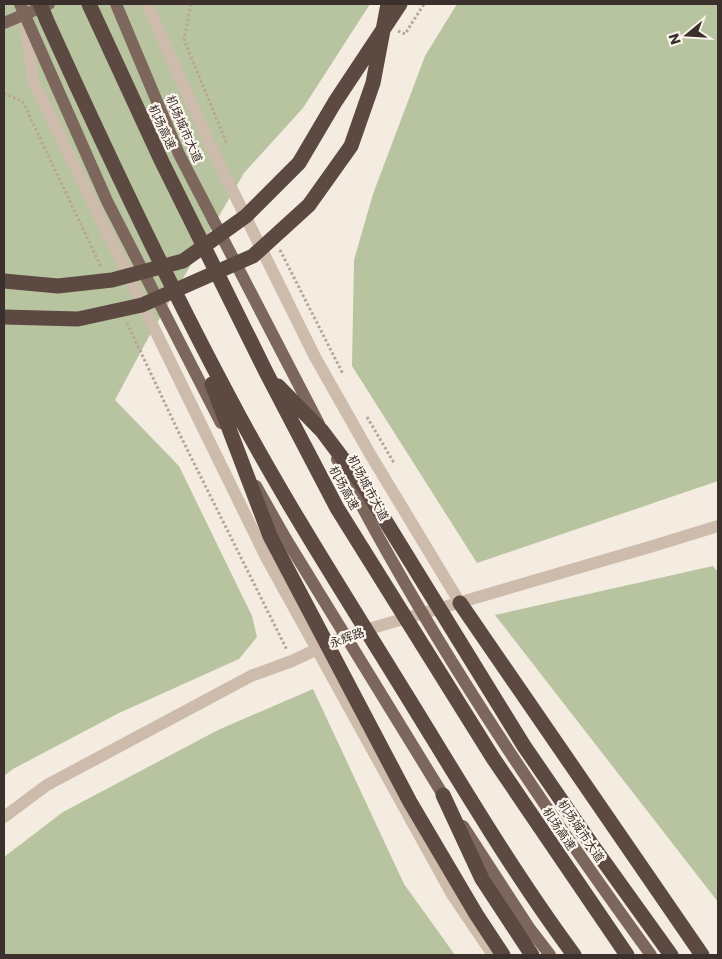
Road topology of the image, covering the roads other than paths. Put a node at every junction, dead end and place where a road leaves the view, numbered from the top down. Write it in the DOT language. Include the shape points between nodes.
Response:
graph roads {
  1 [pos="40,4"];
  2 [pos="49,4"];
  3 [pos="89,4"];
  4 [pos="116,4"];
  5 [pos="147,4"];
  6 [pos="388,4"];
  7 [pos="400,4"];
  8 [pos="22,9"];
  9 [pos="4,23"];
  10 [pos="4,281"];
  11 [pos="183,308"];
  12 [pos="4,317"];
  13 [pos="267,374"];
  14 [pos="718,526"];
  15 [pos="460,603"];
  16 [pos="422,614"];
  17 [pos="345,636"];
  18 [pos="316,650"];
  19 [pos="443,795"];
  20 [pos="4,817"];
  21 [pos="493,955"];
  22 [pos="503,955"];
  23 [pos="532,955"];
  24 [pos="550,955"];
  25 [pos="574,955"];
  26 [pos="627,955"];
  27 [pos="651,955"];
  28 [pos="672,955"];
  29 [pos="702,955"];
  1 -- 11 [label="highway, bridge" via="122,186"];
  2 -- 8 [label="main road"];
  3 -- 13 [label="highway, 机场高速, bridge" via="162,162"];
  4 -- 16 [label="main road, 机场城市大道" via="179,154 354,491"];
  5 -- 15 [label="street" via="210,145 315,358"];
  6 -- 12 [label="highway, bridge" via="373,83 352,146 309,204 253,256 142,305 78,319"];
  7 -- 10 [label="highway, bridge" via="299,163 246,216 183,261 112,280 58,286"];
  8 -- 9 [label="main road"];
  8 -- 17 [label="main road" via="107,201 211,404 286,539"];
  8 -- 18 [label="street" via="33,81 266,557"];
  11 -- 22 [label="highway, bridge" via="270,536 410,802"];
  11 -- 25 [label="highway, bridge" via="228,396 305,531 545,917"];
  13 -- 26 [label="highway, 机场高速, bridge" via="337,508 493,758"];
  13 -- 28 [label="highway, bridge" via="322,431 367,491 524,746"];
  14 -- 15 [label="street, 永辉路"];
  15 -- 16 [label="street, 永辉路"];
  15 -- 29 [label="highway"];
  16 -- 17 [label="street, 永辉路"];
  16 -- 27 [label="main road, 机场城市大道" via="507,747"];
  17 -- 18 [label="street, 永辉路"];
  17 -- 19 [label="main road"];
  18 -- 20 [label="street, 永辉路" via="251,676 47,785"];
  18 -- 21 [label="street" via="453,896"];
  19 -- 23 [label="highway" via="482,879"];
  19 -- 24 [label="main road"];
}
